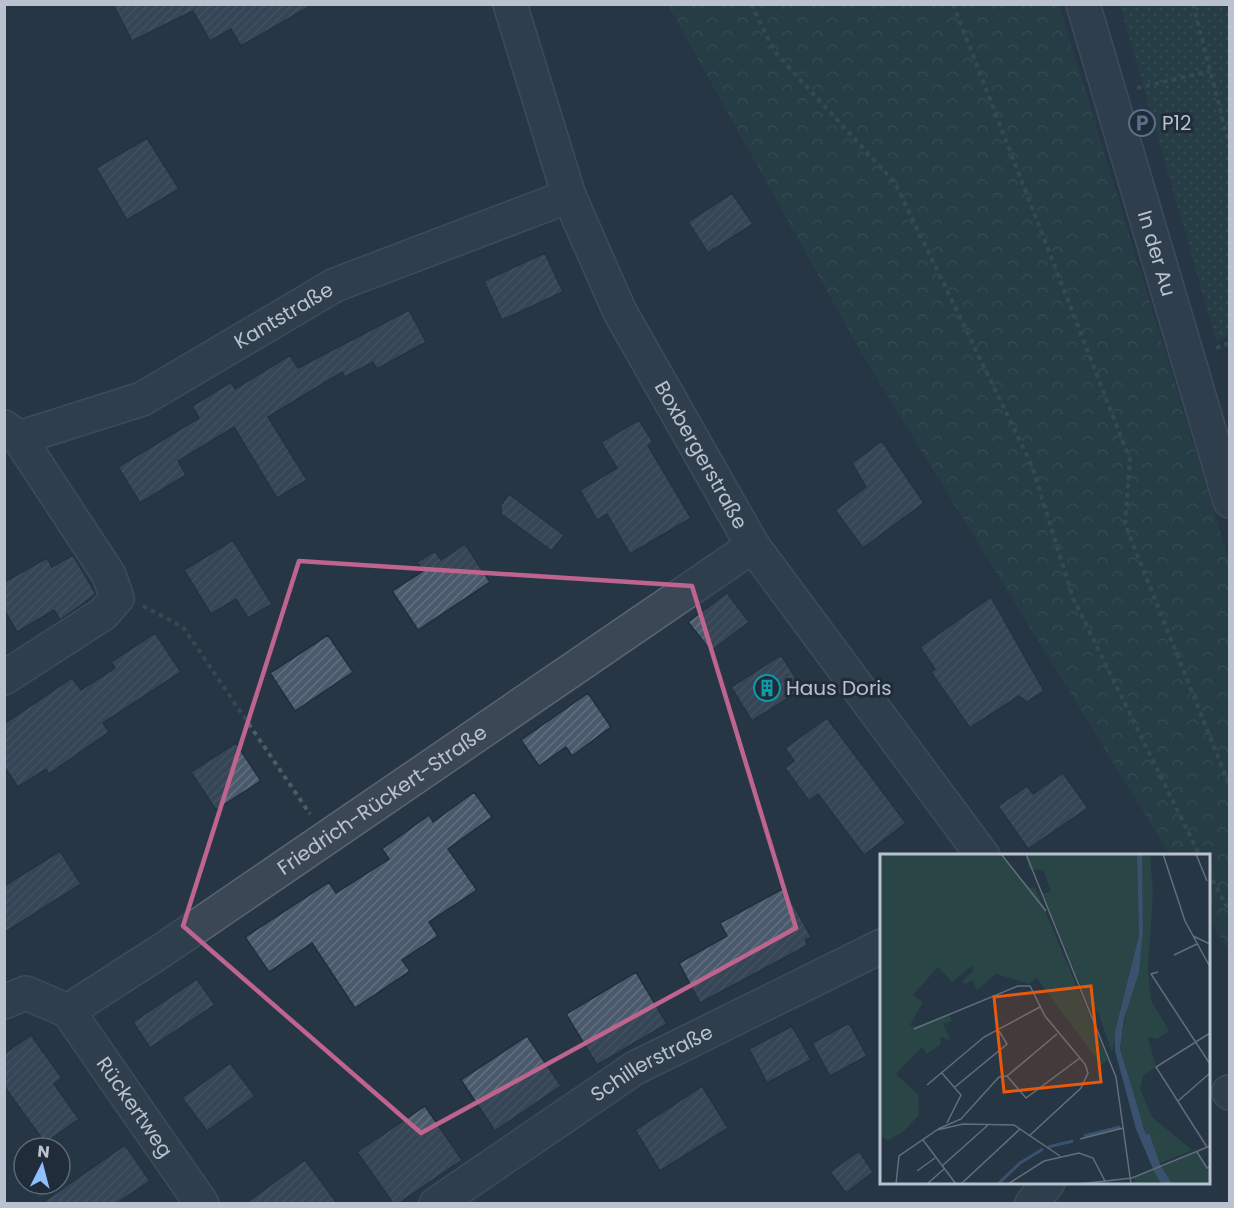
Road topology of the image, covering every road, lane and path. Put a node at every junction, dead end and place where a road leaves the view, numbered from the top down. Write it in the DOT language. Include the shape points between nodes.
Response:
graph roads {
  1 [pos="510,4"];
  2 [pos="751,4"];
  3 [pos="953,4"];
  4 [pos="1083,4"];
  5 [pos="1193,4"];
  6 [pos="1210,71"];
  7 [pos="1110,94"];
  8 [pos="1230,148"];
  9 [pos="569,196"];
  10 [pos="12,433"];
  11 [pos="1230,501"];
  12 [pos="753,546"];
  13 [pos="153,608"];
  14 [pos="4,678"];
  15 [pos="1230,788"];
  16 [pos="326,837"];
  17 [pos="982,854"];
  18 [pos="1199,854"];
  19 [pos="1210,874"];
  20 [pos="1230,912"];
  21 [pos="880,947"];
  22 [pos="4,1002"];
  23 [pos="68,1011"];
  24 [pos="1046,1184"];
  25 [pos="202,1203"];
  26 [pos="436,1203"];
  27 [pos="1032,1203"];
  1 -- 9 [label="street, Boxbergerstraße"];
  2 -- 18 [label="path" via="774,51 895,183 1032,465 1073,598"];
  3 -- 15 [label="path" via="1130,460 1125,524"];
  4 -- 7 [label="street, In der Au"];
  5 -- 6 [label="path"];
  6 -- 7 [label="path"];
  6 -- 8 [label="path"];
  7 -- 11 [label="street, In der Au" via="1158,243"];
  9 -- 10 [label="street, Kantstraße" via="335,285 142,399"];
  9 -- 12 [label="street, Boxbergerstraße" via="620,312"];
  10 -- 14 [label="street" via="109,575 117,598 103,614"];
  12 -- 16 [label="street, Friedrich-Rückert-Straße"];
  12 -- 17 [label="street, Boxbergerstraße"];
  13 -- 16 [label="path" via="183,627"];
  16 -- 23 [label="street, Friedrich-Rückert-Straße"];
  19 -- 20 [label="path"];
  21 -- 26 [label="street, Schillerstraße" via="635,1068"];
  22 -- 23 [label="street" via="26,993"];
  23 -- 25 [label="street, Rückertweg"];
  24 -- 27 [label="street"];
}
